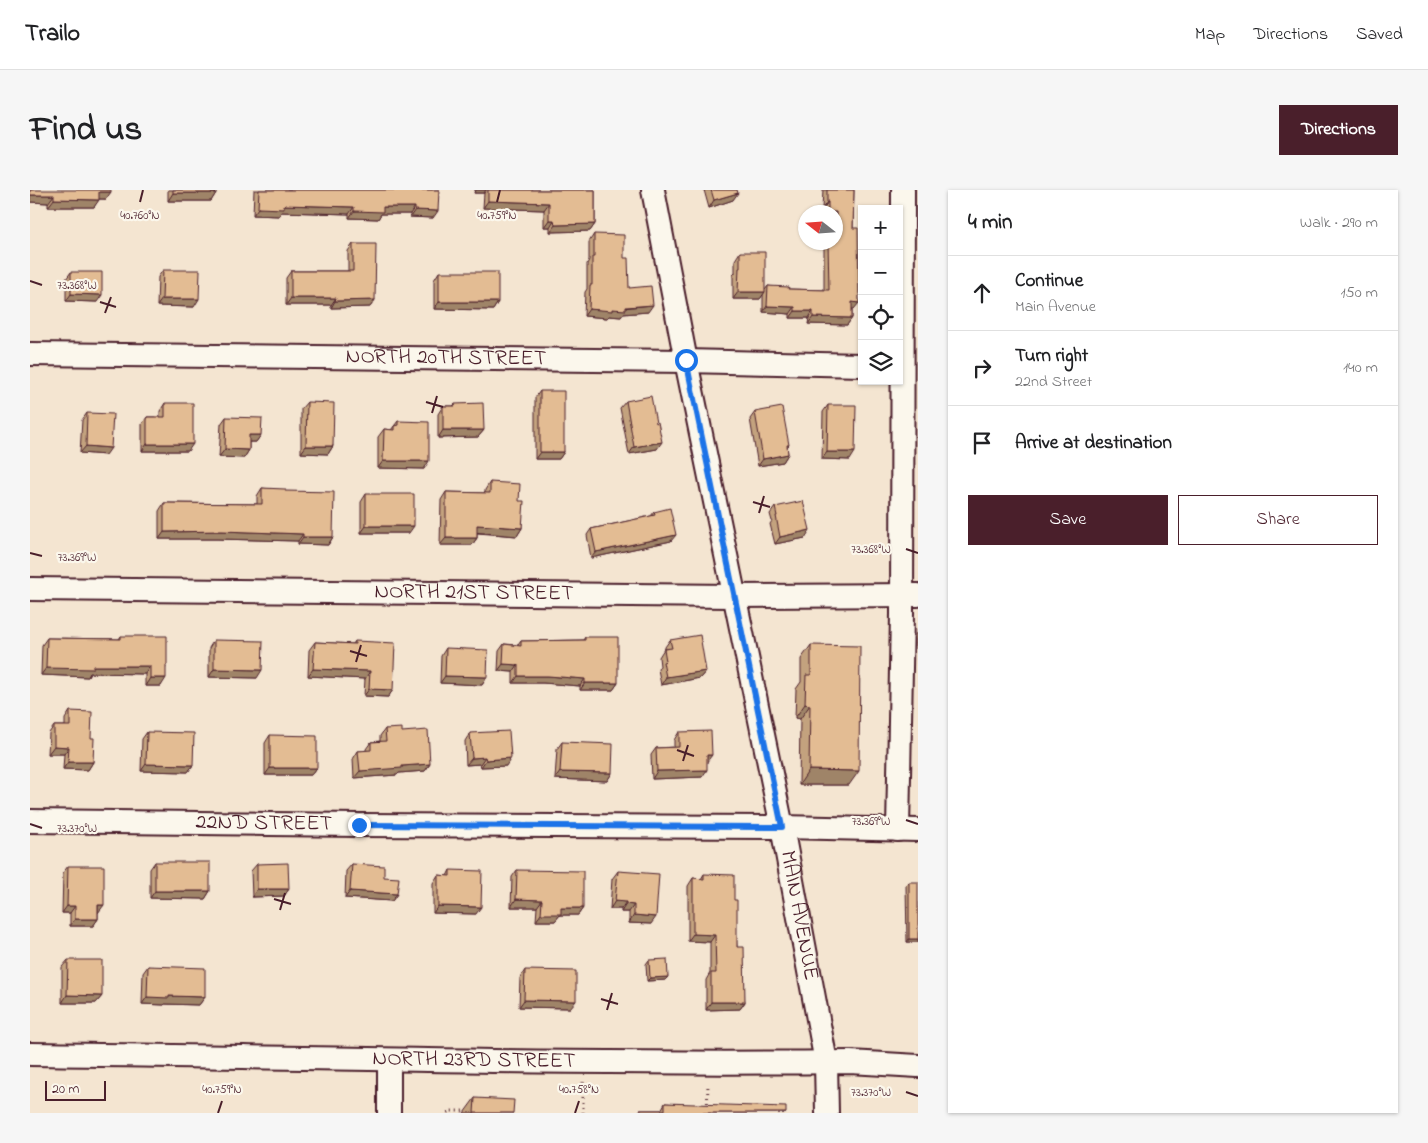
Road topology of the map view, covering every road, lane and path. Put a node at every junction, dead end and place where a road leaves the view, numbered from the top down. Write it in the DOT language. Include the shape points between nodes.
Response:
graph roads {
  1 [pos="653,190"];
  2 [pos="903,190"];
  3 [pos="30,354"];
  4 [pos="686,360"];
  5 [pos="858,365"];
  6 [pos="907,366"];
  7 [pos="30,589"];
  8 [pos="910,594"];
  9 [pos="734,596"];
  10 [pos="30,821"];
  11 [pos="782,827"];
  12 [pos="908,830"];
  13 [pos="30,1054"];
  14 [pos="389,1061"];
  15 [pos="826,1062"];
  16 [pos="918,1066"];
  17 [pos="583,1076"];
  18 [pos="708,1080"];
  19 [pos="475,1111"];
  20 [pos="389,1113"];
  21 [pos="448,1113"];
  22 [pos="583,1113"];
  23 [pos="707,1113"];
  24 [pos="826,1113"];
  1 -- 4 [label="street, MAIN AVENUE"];
  2 -- 6 [label="street"];
  3 -- 4 [label="street, NORTH 20TH STREET"];
  4 -- 5 [label="street, NORTH 20TH STREET"];
  4 -- 9 [label="street, MAIN AVENUE"];
  6 -- 8 [label="street"];
  7 -- 9 [label="street, NORTH 21ST STREET"];
  8 -- 9 [label="street, NORTH 21ST STREET"];
  8 -- 12 [label="street"];
  9 -- 11 [label="street, MAIN AVENUE"];
  10 -- 11 [label="street, 22ND STREET"];
  11 -- 12 [label="street, 22ND STREET"];
  11 -- 15 [label="street, MAIN AVENUE"];
  13 -- 14 [label="street, NORTH 23RD STREET"];
  14 -- 15 [label="street, NORTH 23RD STREET"];
  14 -- 20 [label="street"];
  15 -- 16 [label="street, NORTH 23RD STREET"];
  15 -- 24 [label="street, MAIN AVENUE"];
  17 -- 22 [label="path"];
  18 -- 23 [label="path"];
  19 -- 21 [label="path"];
}
